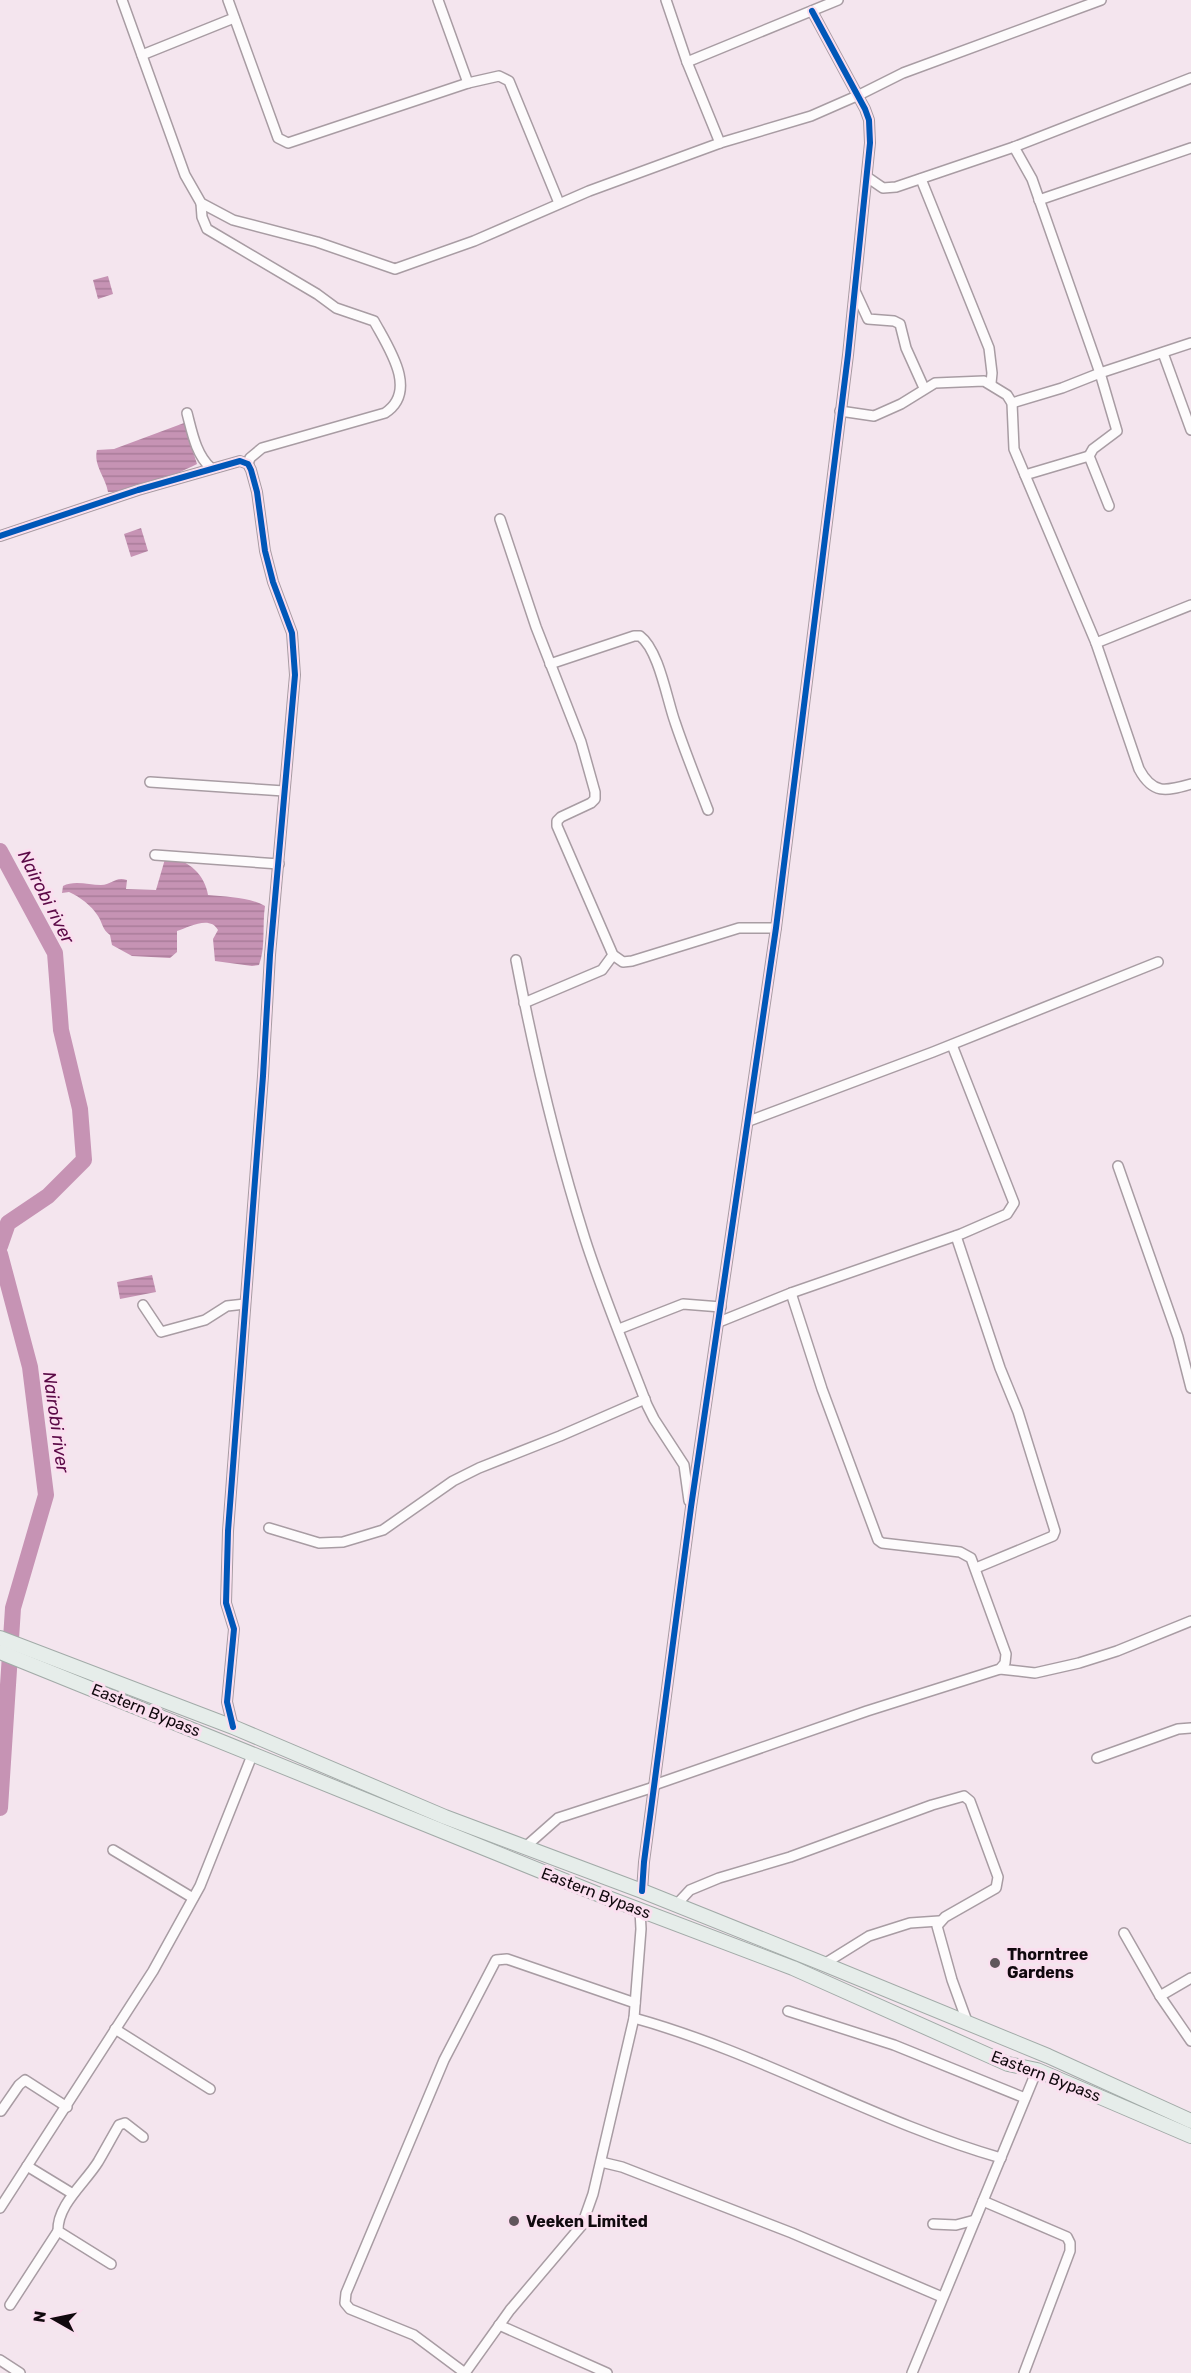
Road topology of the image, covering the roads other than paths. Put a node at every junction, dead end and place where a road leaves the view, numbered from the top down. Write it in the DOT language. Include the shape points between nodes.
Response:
graph roads {
  1 [pos="122,0"];
  2 [pos="228,0"];
  3 [pos="438,0"];
  4 [pos="666,0"];
  5 [pos="836,0"];
  6 [pos="1101,0"];
  7 [pos="812,11"];
  8 [pos="234,18"];
  9 [pos="142,55"];
  10 [pos="687,62"];
  11 [pos="1191,78"];
  12 [pos="468,83"];
  13 [pos="858,95"];
  14 [pos="720,143"];
  15 [pos="1014,147"];
  16 [pos="1191,148"];
  17 [pos="867,177"];
  18 [pos="921,179"];
  19 [pos="883,188"];
  20 [pos="865,194"];
  21 [pos="1039,200"];
  22 [pos="201,203"];
  23 [pos="559,203"];
  24 [pos="855,291"];
  25 [pos="1191,343"];
  26 [pos="1163,353"];
  27 [pos="1100,372"];
  28 [pos="991,383"];
  29 [pos="924,388"];
  30 [pos="1012,403"];
  31 [pos="840,411"];
  32 [pos="187,413"];
  33 [pos="1191,430"];
  34 [pos="1089,456"];
  35 [pos="248,464"];
  36 [pos="211,468"];
  37 [pos="1025,475"];
  38 [pos="1109,506"];
  39 [pos="500,519"];
  40 [pos="0,536"];
  41 [pos="1191,605"];
  42 [pos="1096,644"];
  43 [pos="550,664"];
  44 [pos="150,782"];
  45 [pos="1191,784"];
  46 [pos="284,791"];
  47 [pos="708,810"];
  48 [pos="155,855"];
  49 [pos="279,864"];
  50 [pos="776,928"];
  51 [pos="613,955"];
  52 [pos="516,960"];
  53 [pos="1158,962"];
  54 [pos="524,1003"];
  55 [pos="952,1044"];
  56 [pos="749,1121"];
  57 [pos="1118,1166"];
  58 [pos="956,1236"];
  59 [pos="791,1293"];
  60 [pos="245,1304"];
  61 [pos="143,1305"];
  62 [pos="721,1307"];
  63 [pos="719,1322"];
  64 [pos="619,1329"];
  65 [pos="1191,1388"];
  66 [pos="645,1399"];
  67 [pos="691,1507"];
  68 [pos="269,1528"];
  69 [pos="976,1568"];
  70 [pos="1191,1621"];
  71 [pos="0,1638"];
  72 [pos="0,1652"];
  73 [pos="1000,1669"];
  74 [pos="233,1727"];
  75 [pos="1191,1728"];
  76 [pos="253,1753"];
  77 [pos="1097,1758"];
  78 [pos="654,1786"];
  79 [pos="524,1848"];
  80 [pos="113,1850"];
  81 [pos="642,1891"];
  82 [pos="193,1898"];
  83 [pos="676,1905"];
  84 [pos="640,1910"];
  85 [pos="939,1922"];
  86 [pos="1124,1933"];
  87 [pos="824,1964"];
  88 [pos="1191,1978"];
  89 [pos="1160,1996"];
  90 [pos="635,2003"];
  91 [pos="788,2011"];
  92 [pos="634,2018"];
  93 [pos="968,2024"];
  94 [pos="115,2029"];
  95 [pos="1191,2041"];
  96 [pos="1037,2070"];
  97 [pos="210,2089"];
  98 [pos="1025,2098"];
  99 [pos="67,2107"];
  100 [pos="1,2111"];
  101 [pos="1191,2121"];
  102 [pos="1191,2136"];
  103 [pos="143,2137"];
  104 [pos="1001,2158"];
  105 [pos="601,2162"];
  106 [pos="27,2166"];
  107 [pos="73,2194"];
  108 [pos="983,2201"];
  109 [pos="0,2208"];
  110 [pos="975,2220"];
  111 [pos="933,2224"];
  112 [pos="58,2231"];
  113 [pos="111,2264"];
  114 [pos="942,2297"];
  115 [pos="10,2305"];
  116 [pos="499,2325"];
  117 [pos="0,2360"];
  118 [pos="20,2373"];
  119 [pos="465,2373"];
  120 [pos="607,2373"];
  121 [pos="912,2373"];
  122 [pos="1024,2373"];
  1 -- 9 [label="street"];
  2 -- 8 [label="street"];
  3 -- 12 [label="street"];
  4 -- 10 [label="street"];
  5 -- 7 [label="street"];
  6 -- 13 [label="street" via="903,72"];
  7 -- 10 [label="street"];
  7 -- 13 [label="street"];
  8 -- 9 [label="street"];
  8 -- 12 [label="street" via="278,138 288,143"];
  9 -- 22 [label="street" via="185,175"];
  10 -- 14 [label="street"];
  11 -- 15 [label="street"];
  12 -- 23 [label="street" via="492,76 509,81"];
  13 -- 14 [label="street" via="811,116"];
  13 -- 17 [label="street" via="869,120"];
  14 -- 23 [label="street"];
  15 -- 18 [label="street"];
  15 -- 21 [label="street"];
  16 -- 21 [label="street"];
  17 -- 19 [label="street"];
  17 -- 20 [label="street"];
  18 -- 19 [label="street"];
  18 -- 28 [label="street" via="989,348"];
  19 -- 20 [label="street"];
  20 -- 24 [label="street"];
  21 -- 27 [label="street"];
  22 -- 23 [label="street" via="233,220 317,242 395,269 474,241"];
  22 -- 35 [label="street" via="207,229 336,308 374,321 400,374 398,398 385,413 270,445 255,453"];
  24 -- 29 [label="street" via="868,319 900,324"];
  24 -- 31 [label="street"];
  25 -- 26 [label="street"];
  26 -- 27 [label="street"];
  26 -- 33 [label="street"];
  27 -- 30 [label="street"];
  27 -- 34 [label="street" via="1117,431"];
  28 -- 29 [label="street" via="935,383"];
  28 -- 30 [label="street"];
  29 -- 31 [label="street" via="874,416"];
  30 -- 37 [label="street" via="1014,449"];
  31 -- 50 [label="street"];
  32 -- 36 [label="street" via="199,453"];
  34 -- 37 [label="street"];
  34 -- 38 [label="street"];
  35 -- 36 [label="street" via="240,461"];
  35 -- 46 [label="street" via="265,551 292,633 295,656"];
  36 -- 40 [label="street"];
  37 -- 42 [label="street"];
  39 -- 43 [label="street"];
  41 -- 42 [label="street"];
  42 -- 45 [label="street" via="1146,782 1171,790"];
  43 -- 47 [label="street" via="634,636 646,640"];
  43 -- 51 [label="street" via="581,742 595,792 591,803 561,817 558,826"];
  44 -- 46 [label="street"];
  46 -- 49 [label="street"];
  48 -- 49 [label="street"];
  49 -- 60 [label="street"];
  50 -- 51 [label="street" via="739,928 632,961 623,962"];
  50 -- 56 [label="street"];
  51 -- 54 [label="street" via="602,970"];
  52 -- 54 [label="street"];
  53 -- 55 [label="street"];
  54 -- 64 [label="street" via="556,1140 585,1240"];
  55 -- 56 [label="street"];
  55 -- 58 [label="street" via="1014,1203 1007,1214"];
  56 -- 62 [label="street"];
  57 -- 65 [label="street" via="1178,1336"];
  58 -- 59 [label="street"];
  58 -- 69 [label="street" via="1055,1531 1053,1536"];
  59 -- 63 [label="street"];
  59 -- 69 [label="street" via="878,1540 960,1552 971,1558"];
  60 -- 61 [label="street" via="227,1306 205,1320 167,1332 161,1332"];
  60 -- 74 [label="street" via="226,1583 226,1603 234,1629 227,1702"];
  62 -- 63 [label="street"];
  62 -- 64 [label="street" via="683,1304"];
  63 -- 67 [label="street"];
  64 -- 66 [label="street"];
  66 -- 67 [label="street" via="684,1465"];
  66 -- 68 [label="street" via="479,1468 453,1481 383,1530 343,1542 319,1543"];
  67 -- 78 [label="street"];
  69 -- 73 [label="street" via="1006,1654"];
  70 -- 73 [label="street" via="1079,1663 1035,1672"];
  71 -- 74 [label="main road, Eastern Bypass"];
  72 -- 76 [label="main road, Eastern Bypass"];
  73 -- 78 [label="street"];
  74 -- 79 [label="main road, Eastern Bypass"];
  75 -- 77 [label="street"];
  76 -- 82 [label="street"];
  76 -- 84 [label="main road, Eastern Bypass"];
  78 -- 79 [label="street" via="558,1818"];
  78 -- 81 [label="street"];
  79 -- 81 [label="main road, Eastern Bypass"];
  80 -- 82 [label="street"];
  81 -- 83 [label="main road, Eastern Bypass"];
  82 -- 94 [label="street"];
  83 -- 85 [label="street" via="690,1890 719,1878 964,1796 970,1801 998,1883 996,1888"];
  83 -- 87 [label="main road, Eastern Bypass"];
  84 -- 90 [label="street"];
  84 -- 96 [label="main road, Eastern Bypass" via="793,1968 1008,2064"];
  85 -- 87 [label="street" via="910,1923 870,1936"];
  85 -- 93 [label="street" via="938,1933"];
  86 -- 89 [label="street"];
  87 -- 93 [label="main road, Eastern Bypass"];
  88 -- 89 [label="street"];
  89 -- 95 [label="street"];
  90 -- 92 [label="street"];
  90 -- 119 [label="street" via="507,1959 496,1960 444,2060 345,2303 350,2309 414,2335"];
  91 -- 98 [label="street" via="894,2045"];
  92 -- 104 [label="street" via="678,2030"];
  92 -- 105 [label="street"];
  93 -- 101 [label="main road, Eastern Bypass"];
  94 -- 97 [label="street"];
  94 -- 99 [label="street"];
  96 -- 98 [label="street"];
  96 -- 102 [label="main road, Eastern Bypass"];
  98 -- 104 [label="street"];
  99 -- 100 [label="street" via="26,2080"];
  99 -- 106 [label="street"];
  103 -- 107 [label="street" via="125,2123 119,2125"];
  104 -- 108 [label="street"];
  105 -- 114 [label="street" via="792,2233"];
  105 -- 116 [label="street" via="582,2225"];
  106 -- 107 [label="street"];
  106 -- 109 [label="street"];
  107 -- 112 [label="street" via="59,2220"];
  108 -- 110 [label="street"];
  108 -- 122 [label="street" via="1067,2237 1070,2243"];
  110 -- 111 [label="street" via="956,2225"];
  110 -- 114 [label="street"];
  112 -- 113 [label="street"];
  112 -- 115 [label="street"];
  114 -- 121 [label="street"];
  116 -- 119 [label="street"];
  116 -- 120 [label="street"];
  117 -- 118 [label="street"];
}
